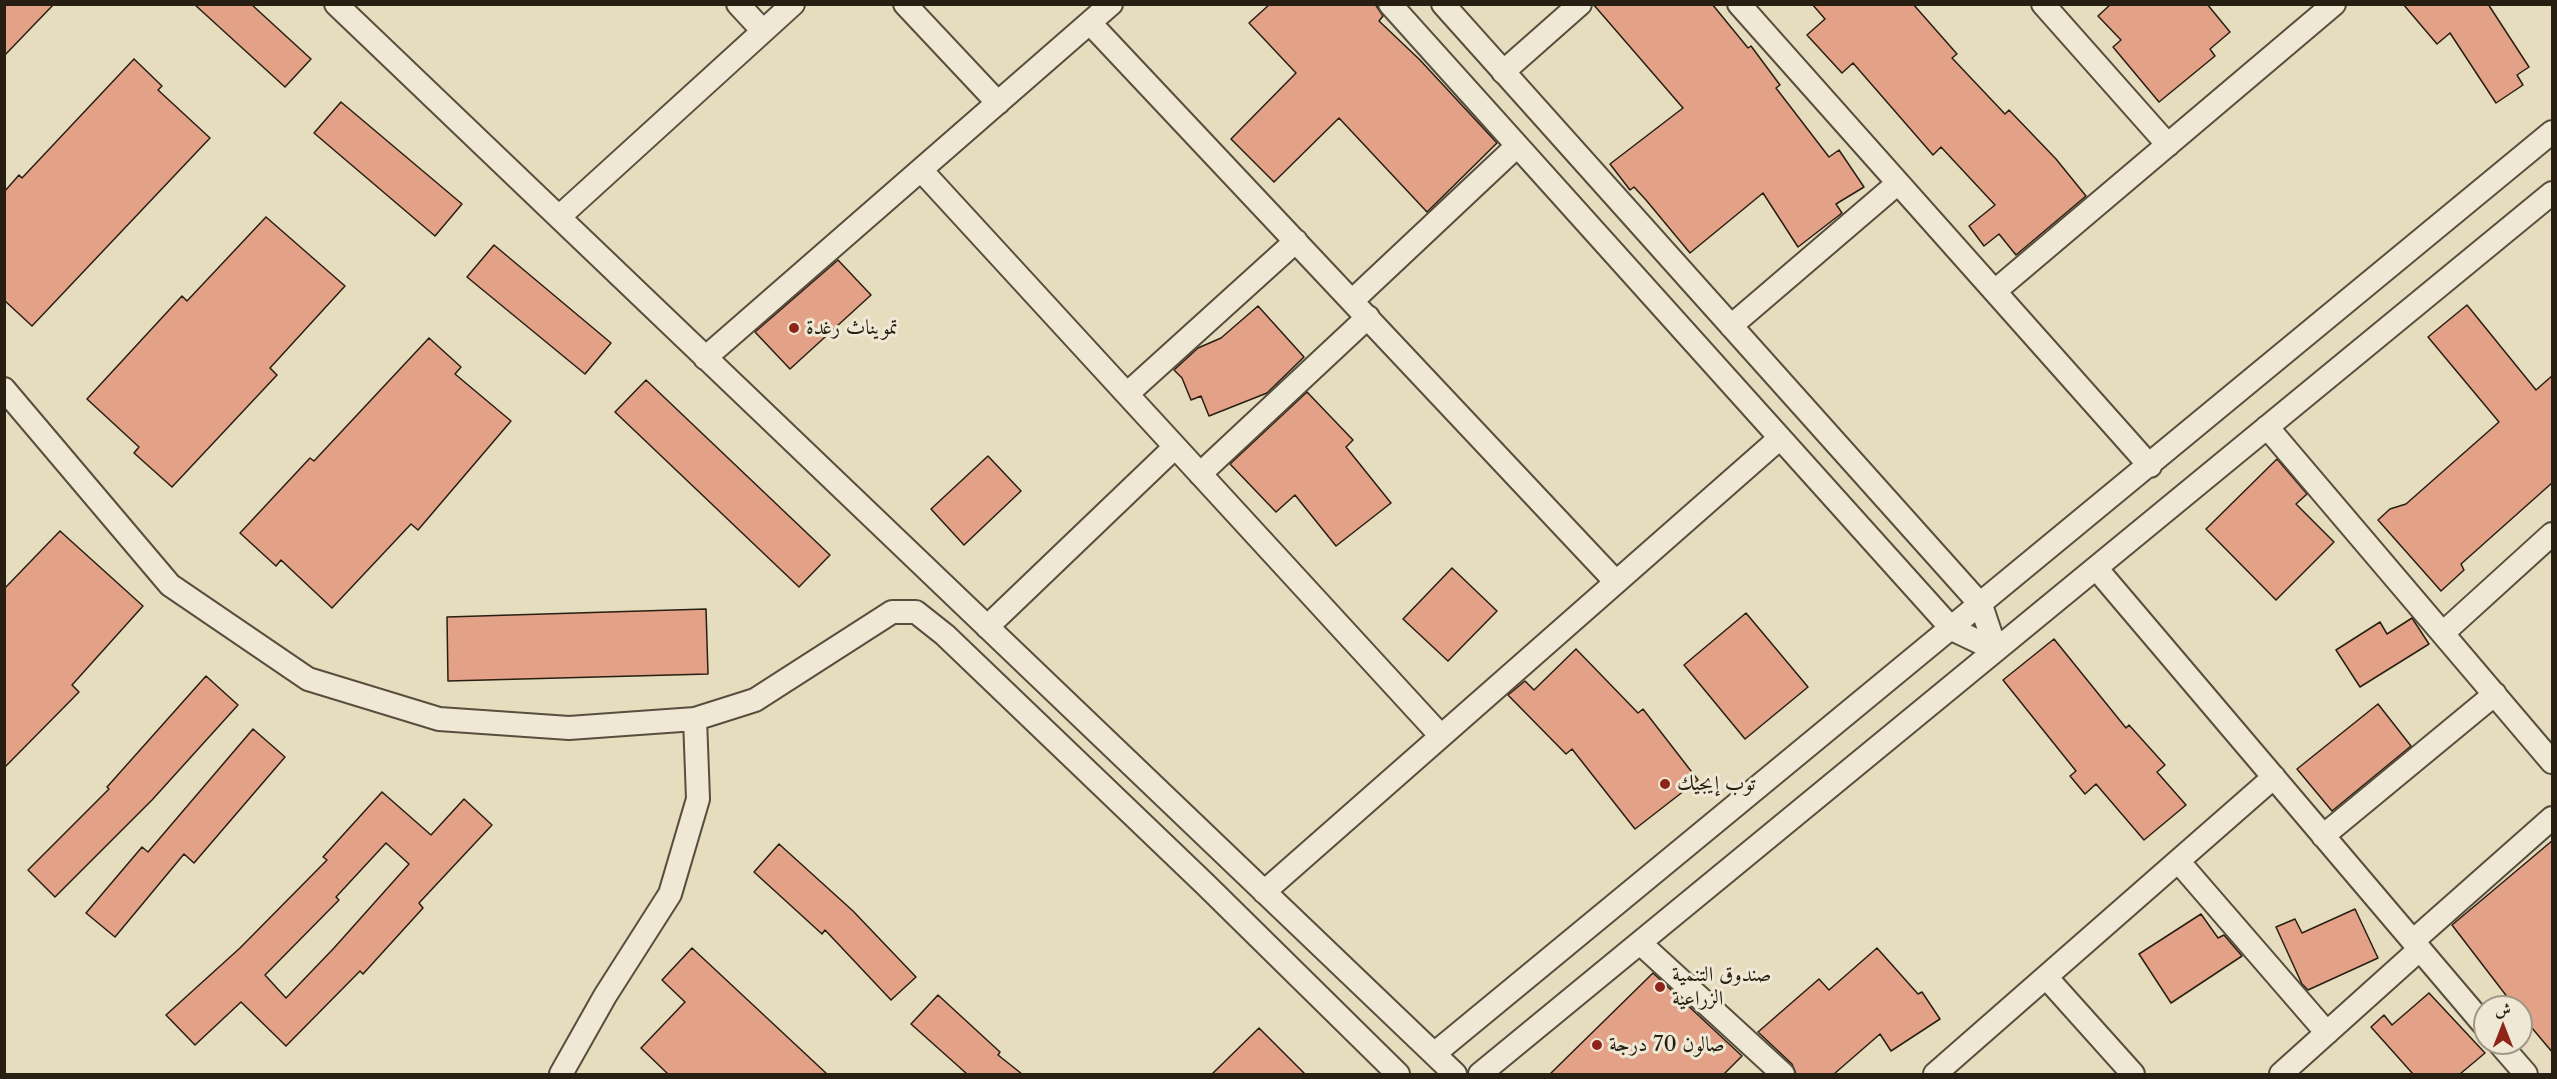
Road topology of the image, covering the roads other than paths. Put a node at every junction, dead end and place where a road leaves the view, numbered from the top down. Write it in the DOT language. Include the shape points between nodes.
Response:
graph roads {
  1 [pos="336,4"];
  2 [pos="738,4"];
  3 [pos="793,4"];
  4 [pos="904,4"];
  5 [pos="1390,4"];
  6 [pos="1443,4"];
  7 [pos="1580,4"];
  8 [pos="1739,4"];
  9 [pos="2043,4"];
  10 [pos="2334,4"];
  11 [pos="1100,11"];
  12 [pos="763,31"];
  13 [pos="1503,72"];
  14 [pos="998,103"];
  15 [pos="2553,132"];
  16 [pos="2168,145"];
  17 [pos="1517,146"];
  18 [pos="921,170"];
  19 [pos="1898,183"];
  20 [pos="2553,193"];
  21 [pos="559,218"];
  22 [pos="1296,241"];
  23 [pos="1995,291"];
  24 [pos="1352,301"];
  25 [pos="1368,318"];
  26 [pos="1731,326"];
  27 [pos="705,358"];
  28 [pos="4,389"];
  29 [pos="1127,394"];
  30 [pos="2267,428"];
  31 [pos="1780,438"];
  32 [pos="1175,447"];
  33 [pos="2150,466"];
  34 [pos="1200,474"];
  35 [pos="2553,534"];
  36 [pos="2096,568"];
  37 [pos="1616,582"];
  38 [pos="1982,605"];
  39 [pos="987,627"];
  40 [pos="1952,630"];
  41 [pos="2443,633"];
  42 [pos="1996,650"];
  43 [pos="2495,694"];
  44 [pos="695,719"];
  45 [pos="1441,736"];
  46 [pos="2553,762"];
  47 [pos="2274,777"];
  48 [pos="2553,818"];
  49 [pos="2324,836"];
  50 [pos="2178,861"];
  51 [pos="1264,892"];
  52 [pos="1640,943"];
  53 [pos="2416,945"];
  54 [pos="2046,977"];
  55 [pos="2473,1012"];
  56 [pos="2327,1033"];
  57 [pos="1434,1054"];
  58 [pos="2509,1055"];
  59 [pos="1494,1070"];
  60 [pos="561,1074"];
  61 [pos="1398,1074"];
  62 [pos="1455,1074"];
  63 [pos="1783,1074"];
  64 [pos="1935,1074"];
  65 [pos="2133,1074"];
  66 [pos="2281,1074"];
  67 [pos="2526,1074"];
  1 -- 21 [label="street"];
  2 -- 12 [label="street"];
  3 -- 12 [label="street"];
  4 -- 14 [label="street"];
  5 -- 17 [label="street"];
  6 -- 13 [label="street"];
  7 -- 13 [label="street"];
  8 -- 19 [label="street"];
  9 -- 16 [label="street"];
  10 -- 16 [label="street"];
  11 -- 14 [label="street"];
  11 -- 22 [label="street"];
  12 -- 21 [label="street"];
  13 -- 26 [label="street"];
  14 -- 18 [label="street"];
  15 -- 33 [label="street"];
  16 -- 23 [label="street"];
  17 -- 24 [label="street"];
  17 -- 31 [label="street"];
  18 -- 27 [label="street"];
  18 -- 29 [label="street"];
  19 -- 23 [label="street"];
  19 -- 26 [label="street"];
  20 -- 30 [label="street"];
  21 -- 27 [label="street"];
  22 -- 24 [label="street"];
  22 -- 29 [label="street"];
  23 -- 33 [label="street"];
  24 -- 25 [label="street"];
  25 -- 34 [label="street"];
  25 -- 37 [label="street"];
  26 -- 38 [label="street"];
  27 -- 39 [label="street"];
  28 -- 44 [label="street" via="170,585 308,680 439,718 569,728"];
  29 -- 32 [label="street"];
  30 -- 36 [label="street"];
  30 -- 41 [label="street"];
  31 -- 37 [label="street"];
  31 -- 40 [label="street"];
  32 -- 34 [label="street"];
  32 -- 39 [label="street"];
  33 -- 38 [label="street"];
  34 -- 45 [label="street"];
  35 -- 41 [label="street"];
  36 -- 42 [label="street"];
  36 -- 47 [label="street"];
  37 -- 45 [label="street"];
  38 -- 40 [label="street"];
  38 -- 42 [label="street"];
  39 -- 51 [label="street"];
  40 -- 42 [label="street"];
  40 -- 57 [label="street"];
  41 -- 43 [label="street"];
  42 -- 52 [label="street"];
  43 -- 46 [label="street"];
  43 -- 49 [label="street"];
  44 -- 60 [label="street" via="698,799 670,894"];
  44 -- 61 [label="street" via="754,700 892,612 916,612 945,635 1198,877"];
  45 -- 51 [label="street"];
  47 -- 49 [label="street"];
  47 -- 50 [label="street"];
  48 -- 53 [label="street"];
  49 -- 53 [label="street"];
  50 -- 54 [label="street"];
  50 -- 56 [label="street"];
  51 -- 57 [label="street"];
  52 -- 59 [label="street"];
  52 -- 63 [label="street"];
  53 -- 55 [label="street"];
  53 -- 56 [label="street"];
  54 -- 64 [label="street"];
  54 -- 65 [label="street"];
  56 -- 66 [label="street"];
  57 -- 62 [label="street"];
  58 -- 67 [label="street"];
}
